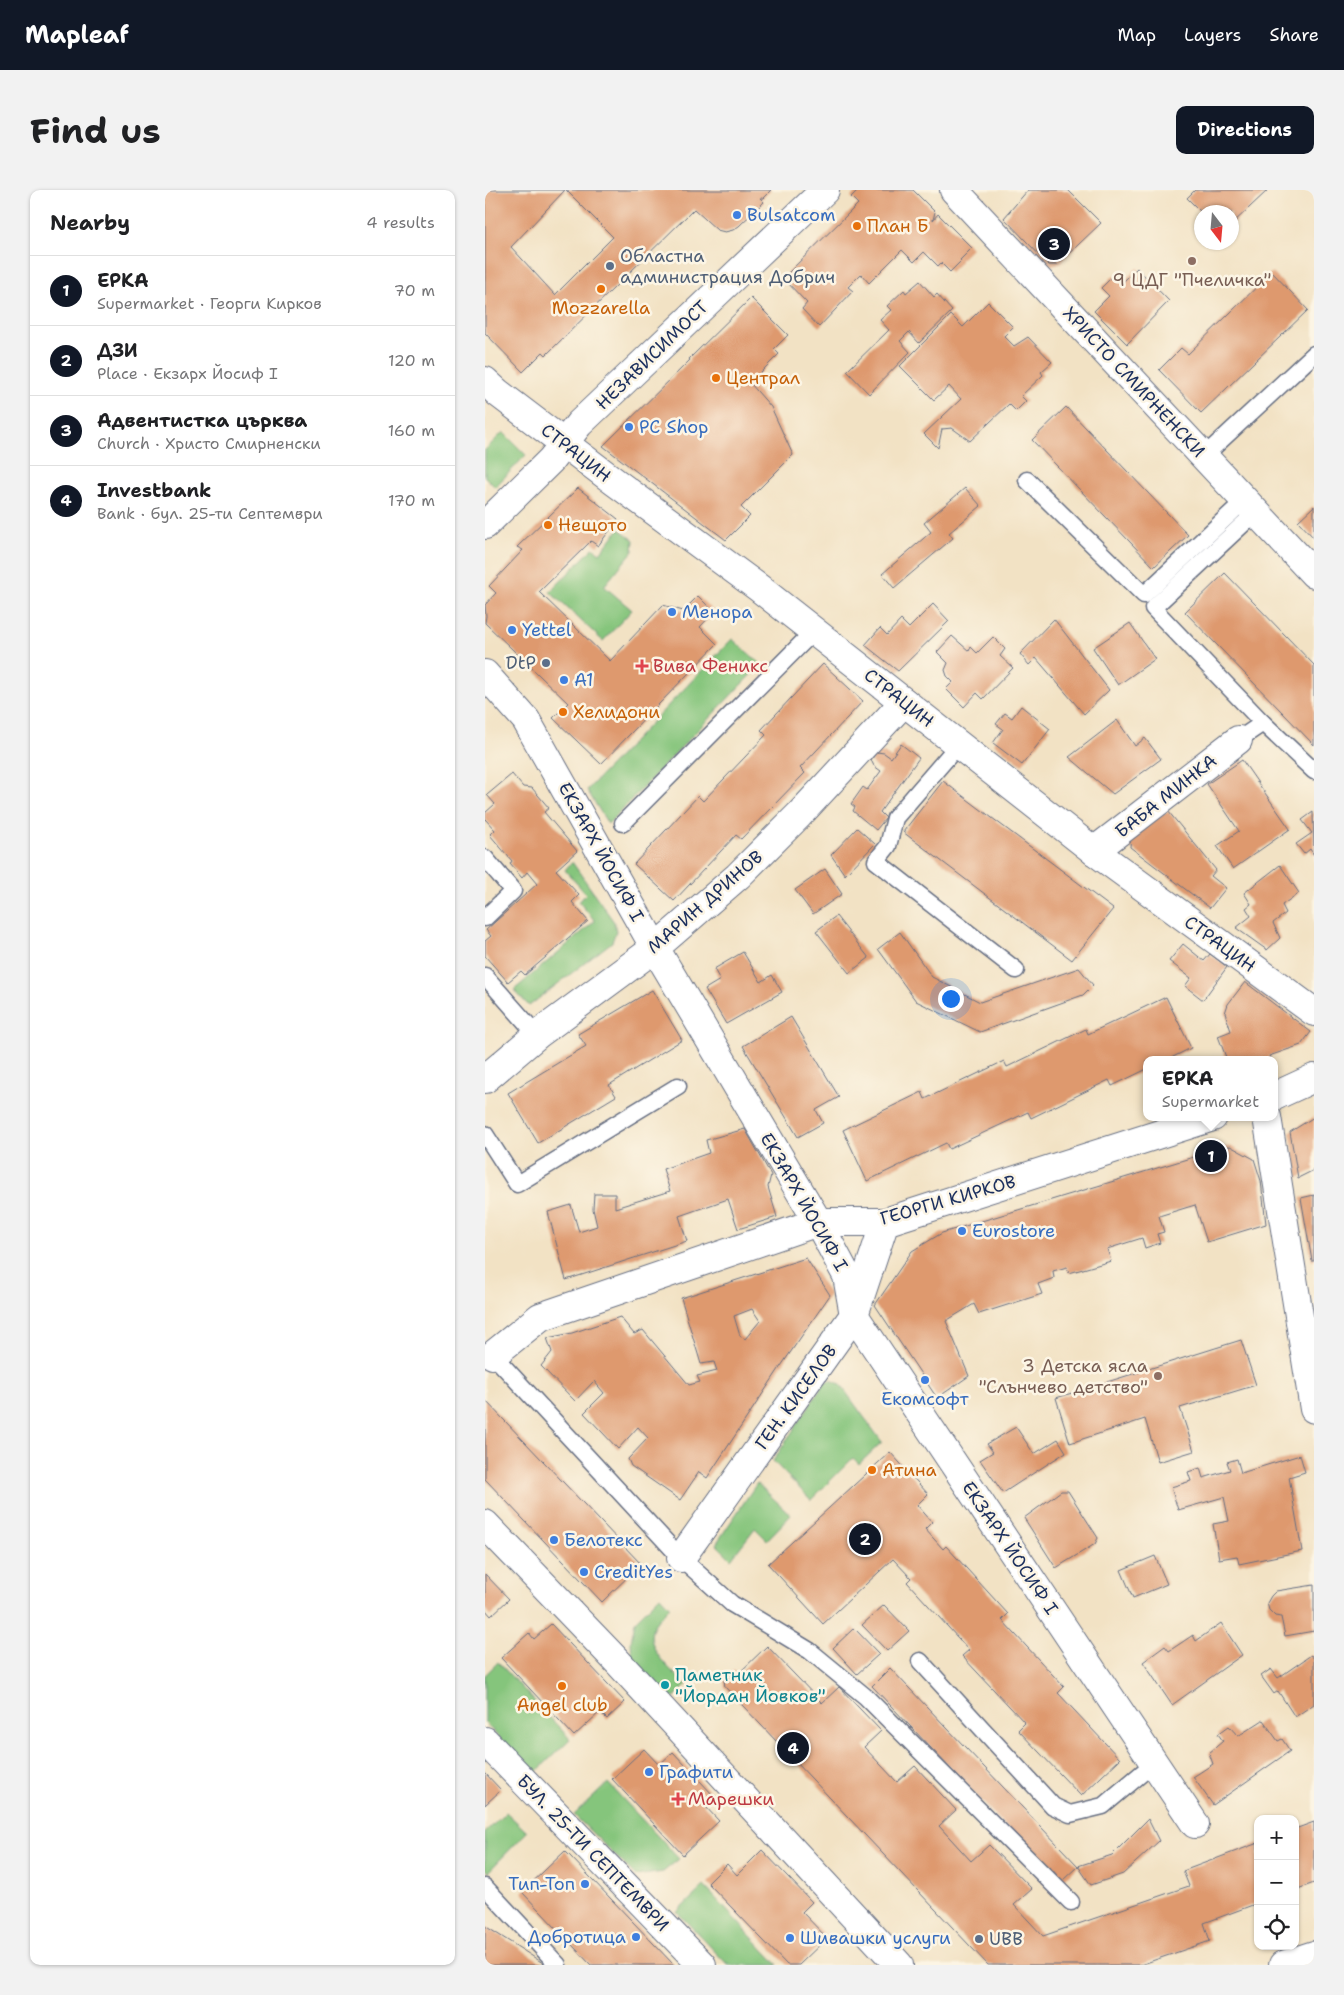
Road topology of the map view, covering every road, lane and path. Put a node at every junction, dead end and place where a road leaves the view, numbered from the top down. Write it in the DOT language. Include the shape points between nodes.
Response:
graph roads {
  1 [pos="825,190"];
  2 [pos="954,190"];
  3 [pos="1314,354"];
  4 [pos="485,381"];
  5 [pos="565,444"];
  6 [pos="1204,456"];
  7 [pos="1027,480"];
  8 [pos="1250,506"];
  9 [pos="485,525"];
  10 [pos="1314,574"];
  11 [pos="813,632"];
  12 [pos="485,674"];
  13 [pos="904,702"];
  14 [pos="1263,723"];
  15 [pos="1238,740"];
  16 [pos="959,744"];
  17 [pos="1314,772"];
  18 [pos="623,823"];
  19 [pos="1094,851"];
  20 [pos="485,858"];
  21 [pos="485,918"];
  22 [pos="655,948"];
  23 [pos="1016,970"];
  24 [pos="485,976"];
  25 [pos="1314,1012"];
  26 [pos="537,1035"];
  27 [pos="1314,1078"];
  28 [pos="485,1080"];
  29 [pos="678,1086"];
  30 [pos="1278,1095"];
  31 [pos="1201,1121"];
  32 [pos="1268,1121"];
  33 [pos="485,1134"];
  34 [pos="818,1222"];
  35 [pos="885,1222"];
  36 [pos="854,1315"];
  37 [pos="493,1354"];
  38 [pos="1314,1409"];
  39 [pos="485,1524"];
  40 [pos="681,1558"];
  41 [pos="920,1661"];
  42 [pos="485,1741"];
  43 [pos="1153,1763"];
  44 [pos="1195,1824"];
  45 [pos="485,1887"];
  46 [pos="1071,1902"];
  47 [pos="1314,1955"];
  48 [pos="558,1965"];
  49 [pos="702,1965"];
  50 [pos="899,1965"];
  51 [pos="1283,1965"];
  1 -- 5 [label="street, НЕЗАВИСИМОСТ" via="579,424"];
  2 -- 6 [label="street, ХРИСТО СМИРНЕНСКИ"];
  3 -- 6 [label="lane"];
  4 -- 5 [label="street, СТРАЦИН"];
  5 -- 9 [label="street, НЕЗАВИСИМОСТ"];
  5 -- 11 [label="street, СТРАЦИН"];
  6 -- 8 [label="street, ХРИСТО СМИРНЕНСКИ"];
  7 -- 8 [label="lane" via="1144,595"];
  8 -- 10 [label="street, ХРИСТО СМИРНЕНСКИ"];
  8 -- 14 [label="lane" via="1153,608"];
  11 -- 13 [label="street, СТРАЦИН"];
  11 -- 18 [label="lane"];
  12 -- 22 [label="street, ЕКЗАРХ ЙОСИФ I" via="526,720"];
  13 -- 16 [label="street, СТРАЦИН"];
  13 -- 22 [label="street, МАРИН ДРИНОВ" via="738,876"];
  14 -- 15 [label="lane"];
  14 -- 17 [label="lane"];
  15 -- 19 [label="street, БАБА МИНКА"];
  16 -- 19 [label="street, СТРАЦИН"];
  16 -- 23 [label="lane" via="895,818 888,846 877,861"];
  19 -- 25 [label="street, СТРАЦИН"];
  20 -- 21 [label="lane" via="513,891"];
  22 -- 26 [label="street, МАРИН ДРИНОВ"];
  22 -- 34 [label="street, ЕКЗАРХ ЙОСИФ I"];
  24 -- 26 [label="lane"];
  26 -- 28 [label="street, МАРИН ДРИНОВ"];
  27 -- 30 [label="street"];
  29 -- 33 [label="lane" via="517,1184"];
  31 -- 35 [label="street, ГЕОРГИ КИРКОВ"];
  32 -- 38 [label="street"];
  34 -- 35 [label="street, ГЕОРГИ КИРКОВ"];
  34 -- 36 [label="street, ЕКЗАРХ ЙОСИФ I" via="847,1276"];
  34 -- 37 [label="street, ГЕОРГИ КИРКОВ" via="540,1317"];
  35 -- 36 [label="street, ГЕН. КИСЕЛОВ"];
  36 -- 40 [label="street, ГЕН. КИСЕЛОВ"];
  36 -- 43 [label="street, ЕКЗАРХ ЙОСИФ I"];
  37 -- 40 [label="lane"];
  39 -- 50 [label="street"];
  40 -- 46 [label="lane" via="732,1604 811,1651 866,1697"];
  41 -- 43 [label="lane" via="1053,1806 1070,1814 1103,1806"];
  42 -- 49 [label="street, БУЛ. 25-ТИ СЕПТЕМВРИ"];
  43 -- 44 [label="street, ЕКЗАРХ ЙОСИФ I"];
  45 -- 48 [label="lane"];
  47 -- 51 [label="street"];
}
